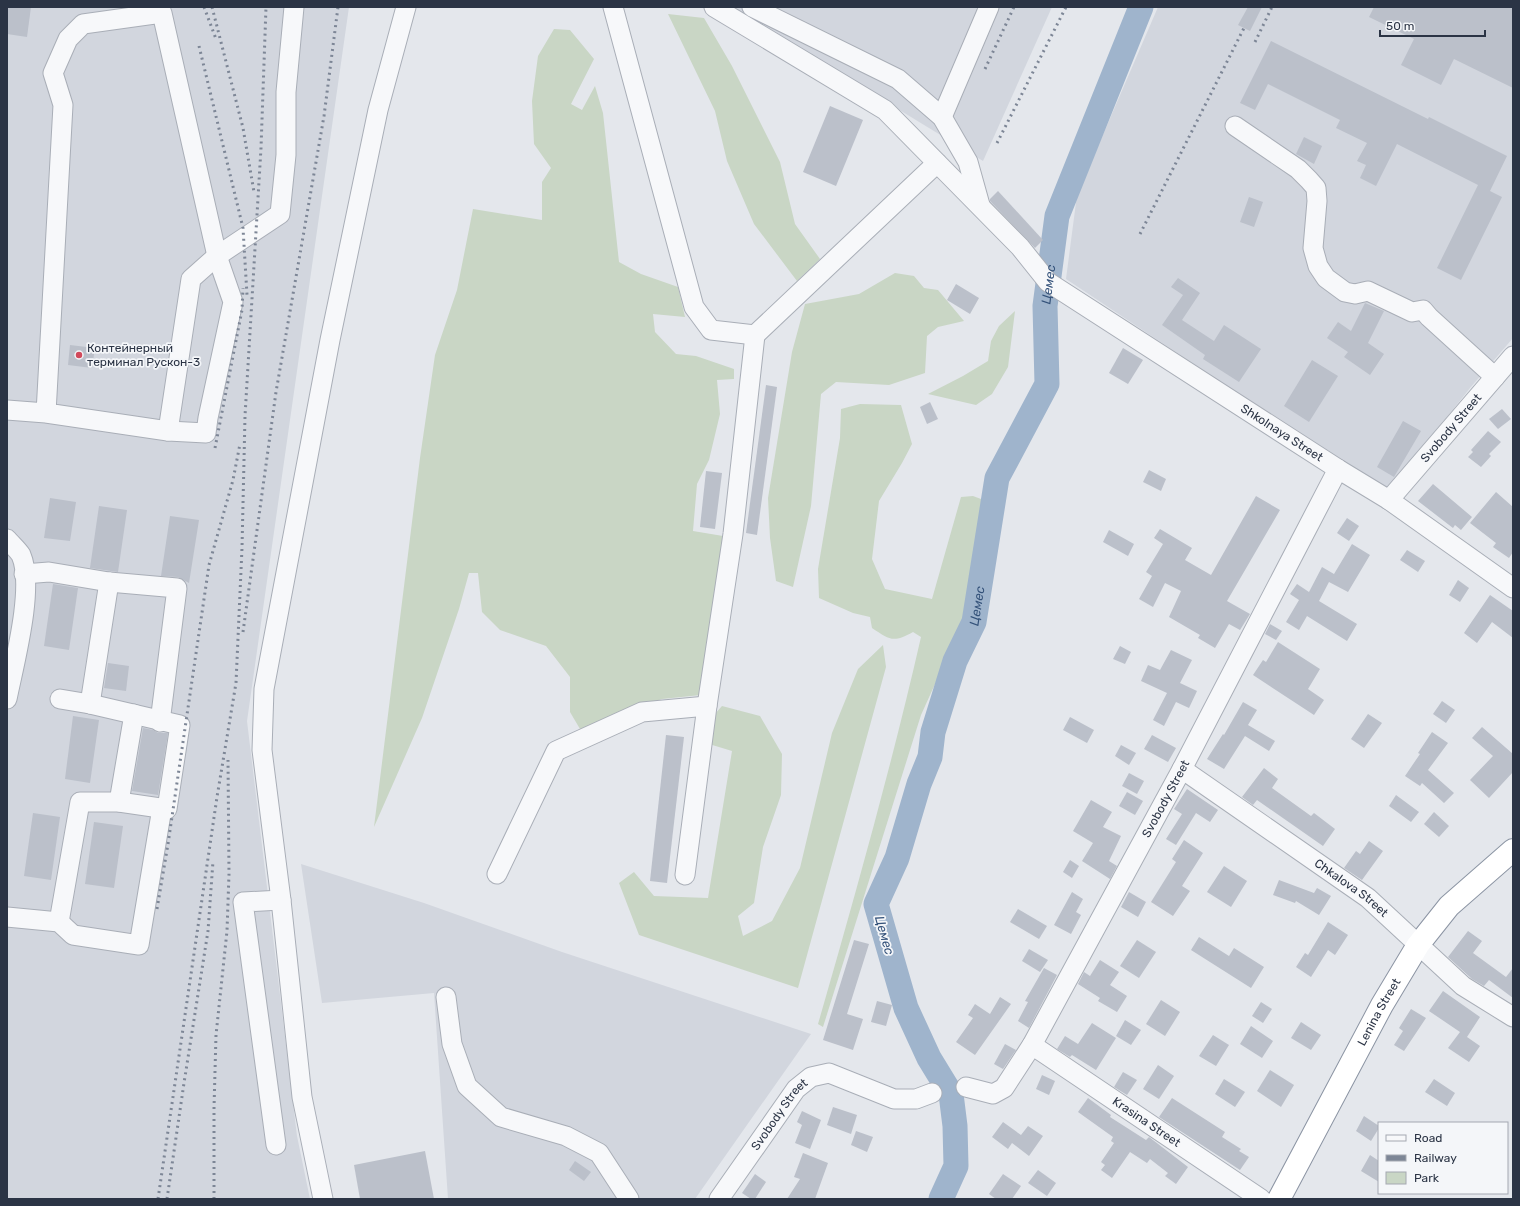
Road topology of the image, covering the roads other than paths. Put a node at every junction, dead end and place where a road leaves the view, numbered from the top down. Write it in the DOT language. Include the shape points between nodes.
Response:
graph roads {
  1 [pos="294,7"];
  2 [pos="406,7"];
  3 [pos="613,7"];
  4 [pos="714,7"];
  5 [pos="752,7"];
  6 [pos="989,7"];
  7 [pos="942,117"];
  8 [pos="1234,126"];
  9 [pos="937,163"];
  10 [pos="980,206"];
  11 [pos="217,256"];
  12 [pos="755,335"];
  13 [pos="1513,356"];
  14 [pos="1495,377"];
  15 [pos="7,410"];
  16 [pos="46,413"];
  17 [pos="168,431"];
  18 [pos="1338,469"];
  19 [pos="1389,500"];
  20 [pos="7,539"];
  21 [pos="14,560"];
  22 [pos="24,574"];
  23 [pos="109,582"];
  24 [pos="1513,588"];
  25 [pos="7,699"];
  26 [pos="60,699"];
  27 [pos="90,704"];
  28 [pos="707,706"];
  29 [pos="134,714"];
  30 [pos="160,722"];
  31 [pos="1182,770"];
  32 [pos="119,802"];
  33 [pos="162,808"];
  34 [pos="1513,850"];
  35 [pos="497,874"];
  36 [pos="685,875"];
  37 [pos="281,900"];
  38 [pos="7,917"];
  39 [pos="59,922"];
  40 [pos="1418,945"];
  41 [pos="446,997"];
  42 [pos="1513,1017"];
  43 [pos="1032,1045"];
  44 [pos="966,1087"];
  45 [pos="932,1093"];
  46 [pos="276,1145"];
  47 [pos="323,1199"];
  48 [pos="629,1199"];
  49 [pos="719,1199"];
  50 [pos="1261,1199"];
  51 [pos="1279,1199"];
  1 -- 11 [label="street" via="286,92 286,155 280,214"];
  2 -- 37 [label="street" via="378,110 332,332 264,689 262,750"];
  3 -- 12 [label="street" via="694,307 711,330"];
  4 -- 9 [label="street, Shkolnaya Street" via="885,110"];
  5 -- 7 [label="street" via="898,79"];
  6 -- 7 [label="street"];
  7 -- 10 [label="street" via="968,162"];
  8 -- 14 [label="street" via="1298,169 1316,188 1312,248 1318,266 1326,278 1345,292 1368,292 1412,312 1423,310"];
  9 -- 10 [label="street, Shkolnaya Street"];
  9 -- 12 [label="street"];
  10 -- 18 [label="street, Shkolnaya Street" via="1020,246 1048,282"];
  11 -- 16 [label="street" via="162,13 83,24 68,39 53,74 64,105"];
  11 -- 17 [label="street" via="192,279"];
  11 -- 17 [label="street" via="233,302 206,433"];
  12 -- 28 [label="street" via="733,534"];
  13 -- 14 [label="street, Svobody Street"];
  14 -- 19 [label="street, Svobody Street"];
  15 -- 16 [label="street"];
  16 -- 17 [label="street"];
  18 -- 19 [label="street, Shkolnaya Street"];
  18 -- 31 [label="street, Svobody Street"];
  19 -- 24 [label="street, Shkolnaya Street"];
  20 -- 21 [label="street"];
  21 -- 22 [label="street"];
  22 -- 23 [label="street" via="49,572"];
  22 -- 25 [label="street" via="26,581 23,614"];
  23 -- 27 [label="street"];
  23 -- 30 [label="street" via="177,588"];
  26 -- 27 [label="street"];
  27 -- 29 [label="street"];
  28 -- 35 [label="street" via="642,712 556,751"];
  28 -- 36 [label="street"];
  29 -- 30 [label="street"];
  29 -- 32 [label="street"];
  30 -- 33 [label="street" via="180,726 167,809"];
  31 -- 40 [label="street, Chkalova Street" via="1368,898"];
  31 -- 43 [label="street, Svobody Street"];
  32 -- 33 [label="street"];
  32 -- 39 [label="street" via="80,802"];
  33 -- 39 [label="street" via="139,945 73,935"];
  34 -- 40 [label="highway, Lenina Street" via="1449,906"];
  37 -- 46 [label="street" via="243,902"];
  37 -- 47 [label="street" via="302,1097"];
  38 -- 39 [label="street"];
  40 -- 42 [label="street, Chkalova Street" via="1463,986"];
  40 -- 51 [label="highway, Lenina Street" via="1382,1005"];
  41 -- 48 [label="street" via="452,1044 467,1086 501,1117 566,1136 599,1153"];
  43 -- 44 [label="street, Svobody Street" via="1004,1088 993,1094"];
  43 -- 50 [label="street, Krasina Street"];
  45 -- 49 [label="street, Svobody Street" via="916,1099 894,1099 828,1073 811,1077 796,1089"];
}
